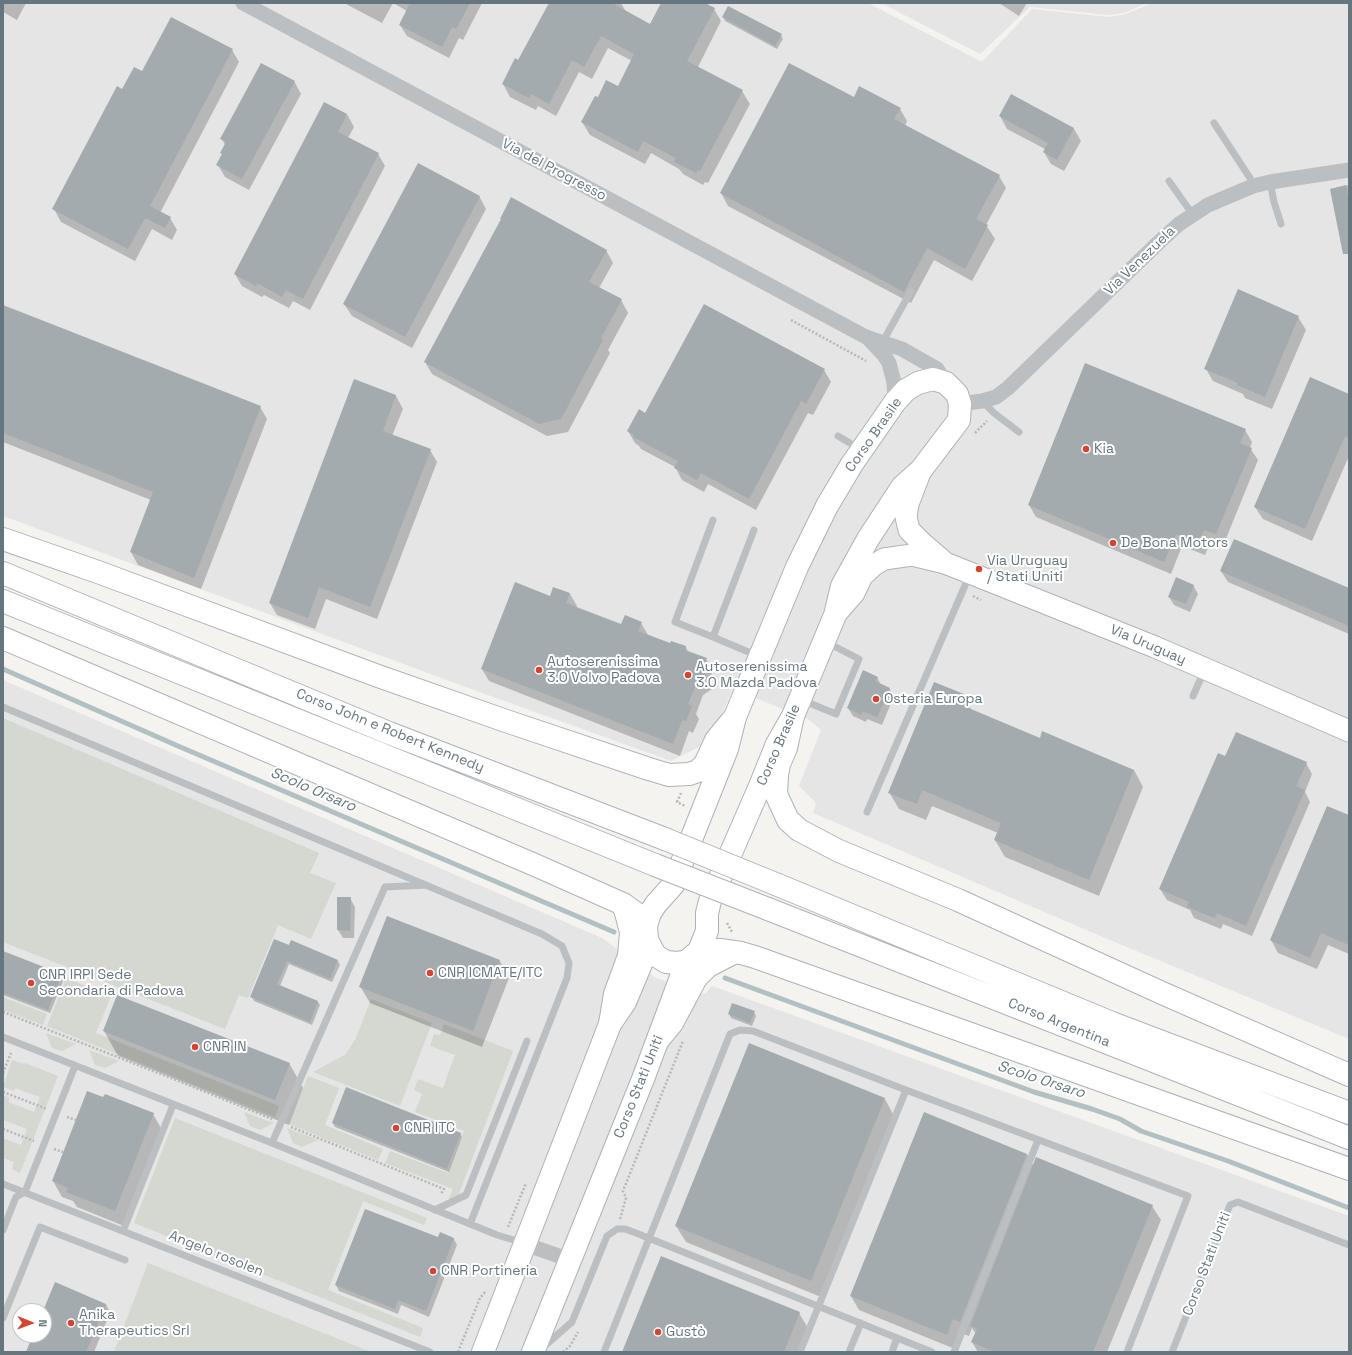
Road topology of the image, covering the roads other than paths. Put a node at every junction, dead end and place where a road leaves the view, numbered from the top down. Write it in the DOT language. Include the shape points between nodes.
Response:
graph roads {
  1 [pos="243,3"];
  2 [pos="1214,122"];
  3 [pos="1349,170"];
  4 [pos="1169,181"];
  5 [pos="1270,182"];
  6 [pos="1253,186"];
  7 [pos="1193,215"];
  8 [pos="1281,224"];
  9 [pos="911,291"];
  10 [pos="881,346"];
  11 [pos="946,384"];
  12 [pos="982,401"];
  13 [pos="895,402"];
  14 [pos="960,404"];
  15 [pos="1019,432"];
  16 [pos="838,436"];
  17 [pos="862,451"];
  18 [pos="921,470"];
  19 [pos="713,520"];
  20 [pos="754,530"];
  21 [pos="3,539"];
  22 [pos="945,563"];
  23 [pos="3,573"];
  24 [pos="970,573"];
  25 [pos="3,601"];
  26 [pos="835,615"];
  27 [pos="713,637"];
  28 [pos="3,638"];
  29 [pos="824,641"];
  30 [pos="760,657"];
  31 [pos="1205,669"];
  32 [pos="1193,696"];
  33 [pos="3,707"];
  34 [pos="796,708"];
  35 [pos="735,717"];
  36 [pos="1349,731"];
  37 [pos="866,812"];
  38 [pos="428,885"];
  39 [pos="778,886"];
  40 [pos="623,904"];
  41 [pos="768,909"];
  42 [pos="707,931"];
  43 [pos="647,933"];
  44 [pos="735,944"];
  45 [pos="693,956"];
  46 [pos="610,1024"];
  47 [pos="3,1037"];
  48 [pos="658,1040"];
  49 [pos="527,1042"];
  50 [pos="75,1066"];
  51 [pos="1349,1075"];
  52 [pos="906,1090"];
  53 [pos="173,1105"];
  54 [pos="1349,1112"];
  55 [pos="1349,1138"];
  56 [pos="1038,1140"];
  57 [pos="272,1143"];
  58 [pos="1349,1169"];
  59 [pos="3,1184"];
  60 [pos="25,1192"];
  61 [pos="435,1210"];
  62 [pos="470,1224"];
  63 [pos="3,1230"];
  64 [pos="123,1231"];
  65 [pos="650,1238"];
  66 [pos="525,1244"];
  67 [pos="1349,1245"];
  68 [pos="125,1260"];
  69 [pos="570,1260"];
  70 [pos="819,1306"];
  71 [pos="3,1318"];
  72 [pos="861,1323"];
  73 [pos="897,1338"];
  74 [pos="430,1352"];
  75 [pos="483,1352"];
  76 [pos="533,1352"];
  77 [pos="538,1352"];
  78 [pos="604,1352"];
  79 [pos="800,1352"];
  80 [pos="849,1352"];
  81 [pos="892,1352"];
  82 [pos="932,1352"];
  83 [pos="954,1352"];
  84 [pos="1127,1352"];
  85 [pos="1172,1352"];
  1 -- 10 [label="street, Via del Progresso"];
  2 -- 6 [label="lane"];
  3 -- 5 [label="street, Via Venezuela"];
  4 -- 7 [label="lane"];
  5 -- 6 [label="street, Via Venezuela"];
  5 -- 8 [label="lane"];
  6 -- 7 [label="street, Via Venezuela" via="1208,205"];
  7 -- 12 [label="street, Via Venezuela" via="1179,224 1142,258 1008,388 996,397"];
  9 -- 10 [label="lane"];
  10 -- 11 [label="street, Via del Progresso" via="902,349 937,369"];
  10 -- 13 [label="street" via="892,373 896,392"];
  11 -- 13 [label="main road, Corso Brasile" via="933,379 918,383 906,390"];
  11 -- 14 [label="main road" via="957,394"];
  12 -- 14 [label="street, Via Venezuela"];
  12 -- 15 [label="lane"];
  13 -- 17 [label="main road, Corso Brasile"];
  14 -- 18 [label="main road, Corso Brasile" via="959,420"];
  16 -- 17 [label="lane"];
  17 -- 30 [label="main road, Corso Brasile" via="824,512 797,567"];
  18 -- 22 [label="street, Via Uruguay" via="908,504 906,517 909,530"];
  18 -- 26 [label="main road, Corso Brasile" via="902,487 868,539 842,586"];
  19 -- 27 [label="lane" via="675,622"];
  20 -- 27 [label="lane"];
  21 -- 35 [label="main road" via="378,676 669,775 698,771 705,764 716,740"];
  22 -- 24 [label="street, Via Uruguay"];
  22 -- 26 [label="street, Via Uruguay" via="912,555 884,559 862,576 854,593"];
  23 -- 39 [label="main road, Corso John e Robert Kennedy, bridge" via="389,733 665,839"];
  24 -- 31 [label="street, Via Uruguay"];
  24 -- 37 [label="lane"];
  25 -- 41 [label="main road, Corso John e Robert Kennedy, bridge"];
  26 -- 29 [label="main road, Corso Brasile"];
  27 -- 30 [label="lane"];
  28 -- 40 [label="main road"];
  29 -- 34 [label="main road, Corso Brasile"];
  29 -- 34 [label="lane" via="859,659 836,714"];
  30 -- 35 [label="main road, Corso Brasile"];
  31 -- 32 [label="lane"];
  31 -- 36 [label="street, Via Uruguay"];
  33 -- 38 [label="lane"];
  34 -- 42 [label="main road, Corso Brasile" via="777,744 710,901"];
  34 -- 51 [label="main road" via="786,748 779,764 776,794 788,820 799,830 839,851 958,900"];
  35 -- 43 [label="main road, Corso Brasile" via="727,749 673,885 650,913"];
  38 -- 57 [label="lane" via="385,886"];
  38 -- 62 [label="lane" via="542,934 562,946 569,963 567,978"];
  39 -- 54 [label="main road, Corso Argentina" via="1112,1023"];
  40 -- 43 [label="main road" via="641,917"];
  40 -- 46 [label="main road" via="630,932 629,956 615,994"];
  41 -- 55 [label="main road, Corso Argentina"];
  42 -- 45 [label="main road, Corso Stati Uniti"];
  43 -- 45 [label="main road" via="656,955 666,962 678,963"];
  43 -- 46 [label="main road" via="643,959 625,1002"];
  44 -- 45 [label="main road"];
  44 -- 48 [label="main road" via="696,978 672,1023"];
  44 -- 58 [label="main road" via="755,957"];
  45 -- 48 [label="main road, Corso Stati Uniti"];
  46 -- 66 [label="main road"];
  47 -- 50 [label="lane"];
  48 -- 69 [label="main road, Corso Stati Uniti"];
  49 -- 61 [label="lane" via="466,1195"];
  50 -- 53 [label="lane"];
  50 -- 60 [label="lane"];
  52 -- 56 [label="lane"];
  52 -- 65 [label="lane" via="753,1031 740,1030 730,1034"];
  52 -- 70 [label="lane"];
  53 -- 57 [label="lane"];
  53 -- 64 [label="lane"];
  56 -- 83 [label="lane"];
  56 -- 84 [label="lane" via="1188,1196"];
  57 -- 61 [label="lane"];
  59 -- 60 [label="lane, Angelo rosolen"];
  60 -- 63 [label="lane" via="16,1197"];
  60 -- 64 [label="lane, Angelo rosolen"];
  61 -- 62 [label="lane"];
  62 -- 66 [label="lane"];
  64 -- 74 [label="lane, Angelo rosolen"];
  65 -- 70 [label="lane"];
  65 -- 77 [label="lane" via="625,1229 617,1229 607,1236 572,1322"];
  65 -- 78 [label="lane"];
  66 -- 69 [label="street"];
  66 -- 75 [label="main road"];
  67 -- 85 [label="lane, Corso Stati Uniti" via="1238,1202 1230,1205"];
  68 -- 71 [label="lane" via="40,1227"];
  69 -- 76 [label="main road, Corso Stati Uniti"];
  70 -- 72 [label="lane"];
  70 -- 79 [label="lane"];
  72 -- 73 [label="lane"];
  72 -- 80 [label="lane"];
  73 -- 81 [label="lane"];
  73 -- 82 [label="lane"];
}
